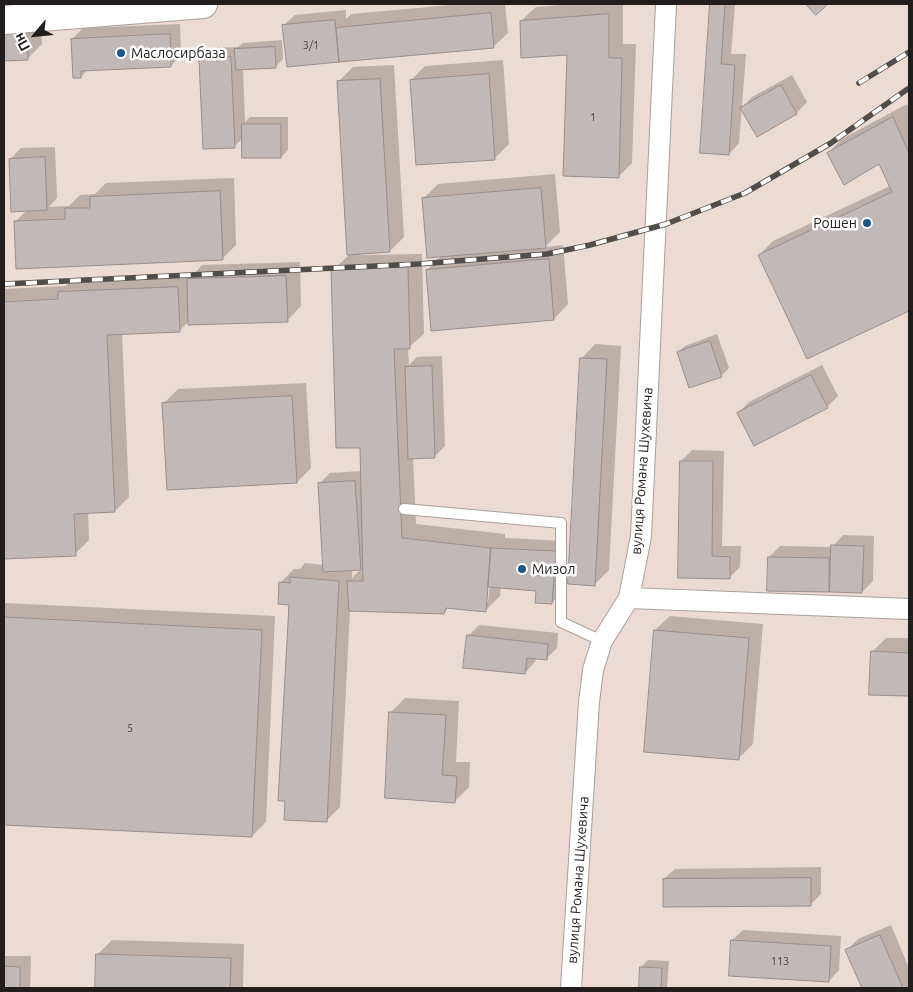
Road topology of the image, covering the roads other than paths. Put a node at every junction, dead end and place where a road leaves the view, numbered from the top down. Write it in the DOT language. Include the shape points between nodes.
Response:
graph roads {
  1 [pos="203,4"];
  2 [pos="666,4"];
  3 [pos="4,20"];
  4 [pos="404,509"];
  5 [pos="629,598"];
  6 [pos="909,610"];
  7 [pos="602,641"];
  8 [pos="571,988"];
  1 -- 3 [label="street"];
  2 -- 5 [label="street, вулиця Романа Шухевича" via="640,536"];
  4 -- 7 [label="lane" via="561,523 561,622"];
  5 -- 6 [label="street"];
  5 -- 7 [label="street, вулиця Романа Шухевича"];
  7 -- 8 [label="street, вулиця Романа Шухевича" via="593,670 589,702"];
}
